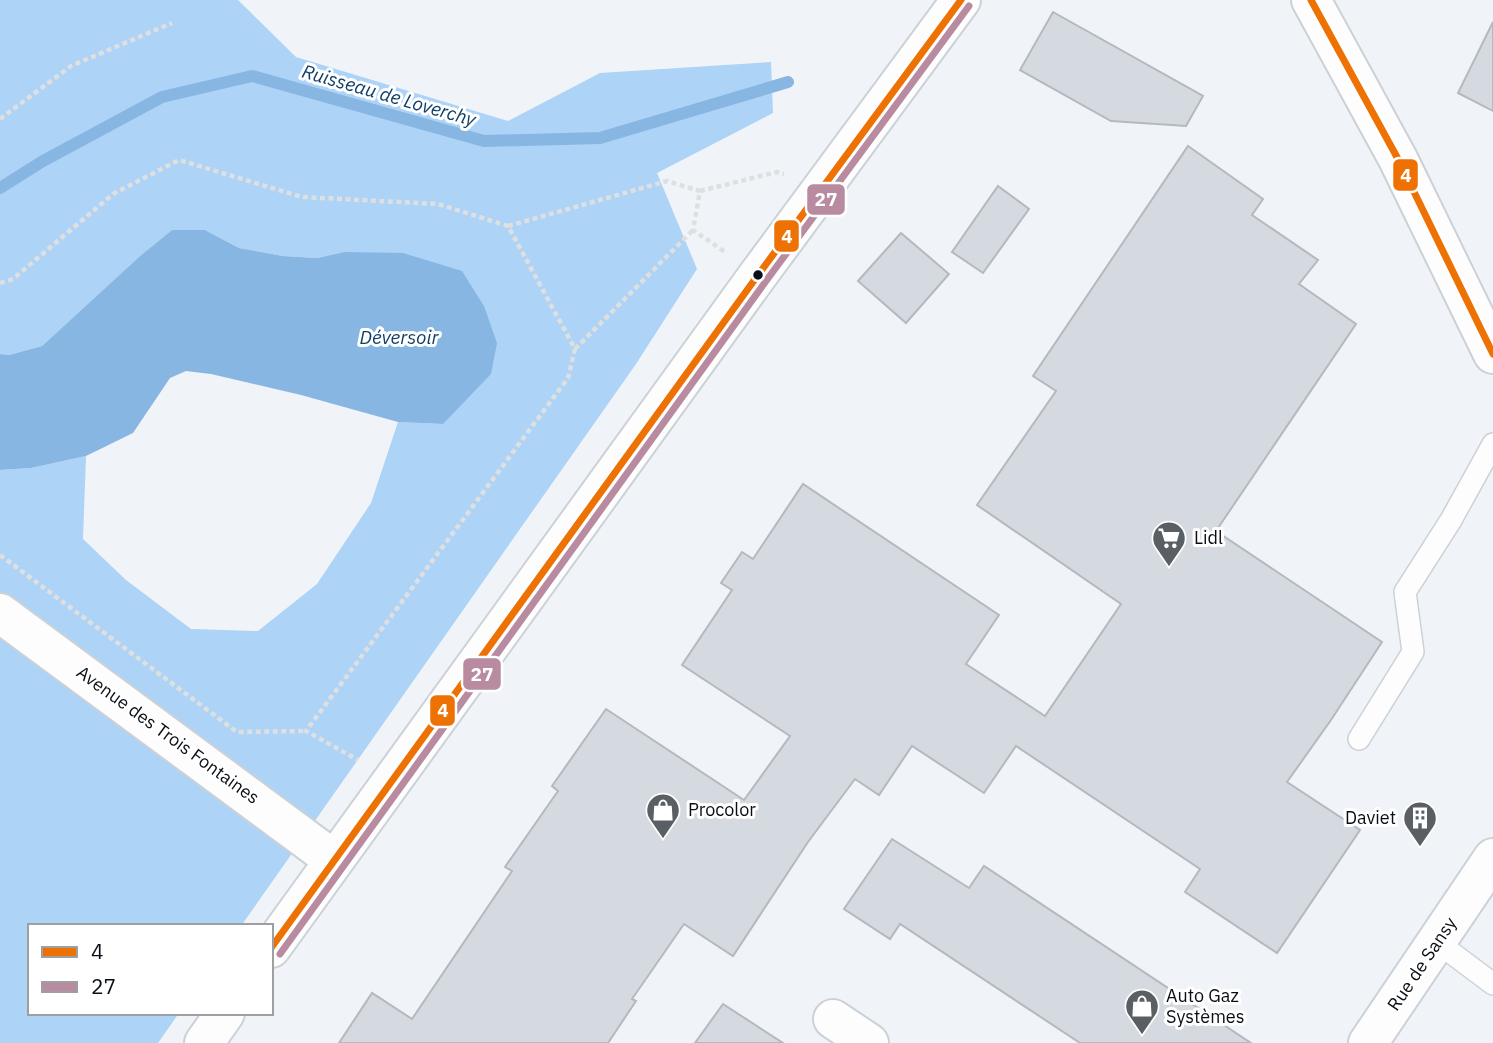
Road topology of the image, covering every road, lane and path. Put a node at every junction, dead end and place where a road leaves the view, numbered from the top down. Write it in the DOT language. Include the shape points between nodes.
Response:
graph roads {
  1 [pos="961,0"];
  2 [pos="1311,0"];
  3 [pos="173,23"];
  4 [pos="0,119"];
  5 [pos="824,186"];
  6 [pos="700,191"];
  7 [pos="508,226"];
  8 [pos="693,230"];
  9 [pos="758,275"];
  10 [pos="0,283"];
  11 [pos="575,349"];
  12 [pos="1493,354"];
  13 [pos="1493,444"];
  14 [pos="0,555"];
  15 [pos="0,613"];
  16 [pos="306,730"];
  17 [pos="1359,739"];
  18 [pos="392,780"];
  19 [pos="334,860"];
  20 [pos="1487,873"];
  21 [pos="1437,942"];
  22 [pos="273,945"];
  23 [pos="1491,980"];
  24 [pos="224,1015"];
  25 [pos="833,1019"];
  26 [pos="204,1043"];
  27 [pos="869,1043"];
  28 [pos="1368,1043"];
  1 -- 5 [label="street"];
  2 -- 12 [label="street" via="1398,159"];
  3 -- 4 [label="path" via="71,66"];
  5 -- 6 [label="path" via="777,172"];
  5 -- 9 [label="street"];
  6 -- 7 [label="path" via="667,181"];
  6 -- 8 [label="path"];
  7 -- 10 [label="path" via="438,204 302,197 179,160 113,194 13,279"];
  7 -- 11 [label="path"];
  8 -- 9 [label="path"];
  8 -- 11 [label="path"];
  9 -- 18 [label="street"];
  11 -- 16 [label="path" via="568,377"];
  13 -- 17 [label="lane" via="1405,592 1413,652"];
  14 -- 16 [label="path" via="237,732"];
  15 -- 19 [label="street, Avenue des Trois Fontaines"];
  16 -- 18 [label="path"];
  18 -- 19 [label="street"];
  19 -- 22 [label="street"];
  20 -- 21 [label="street, Rue de Sansy"];
  21 -- 23 [label="lane"];
  21 -- 28 [label="street, Rue de Sansy"];
  24 -- 26 [label="street"];
  25 -- 27 [label="street"];
}
